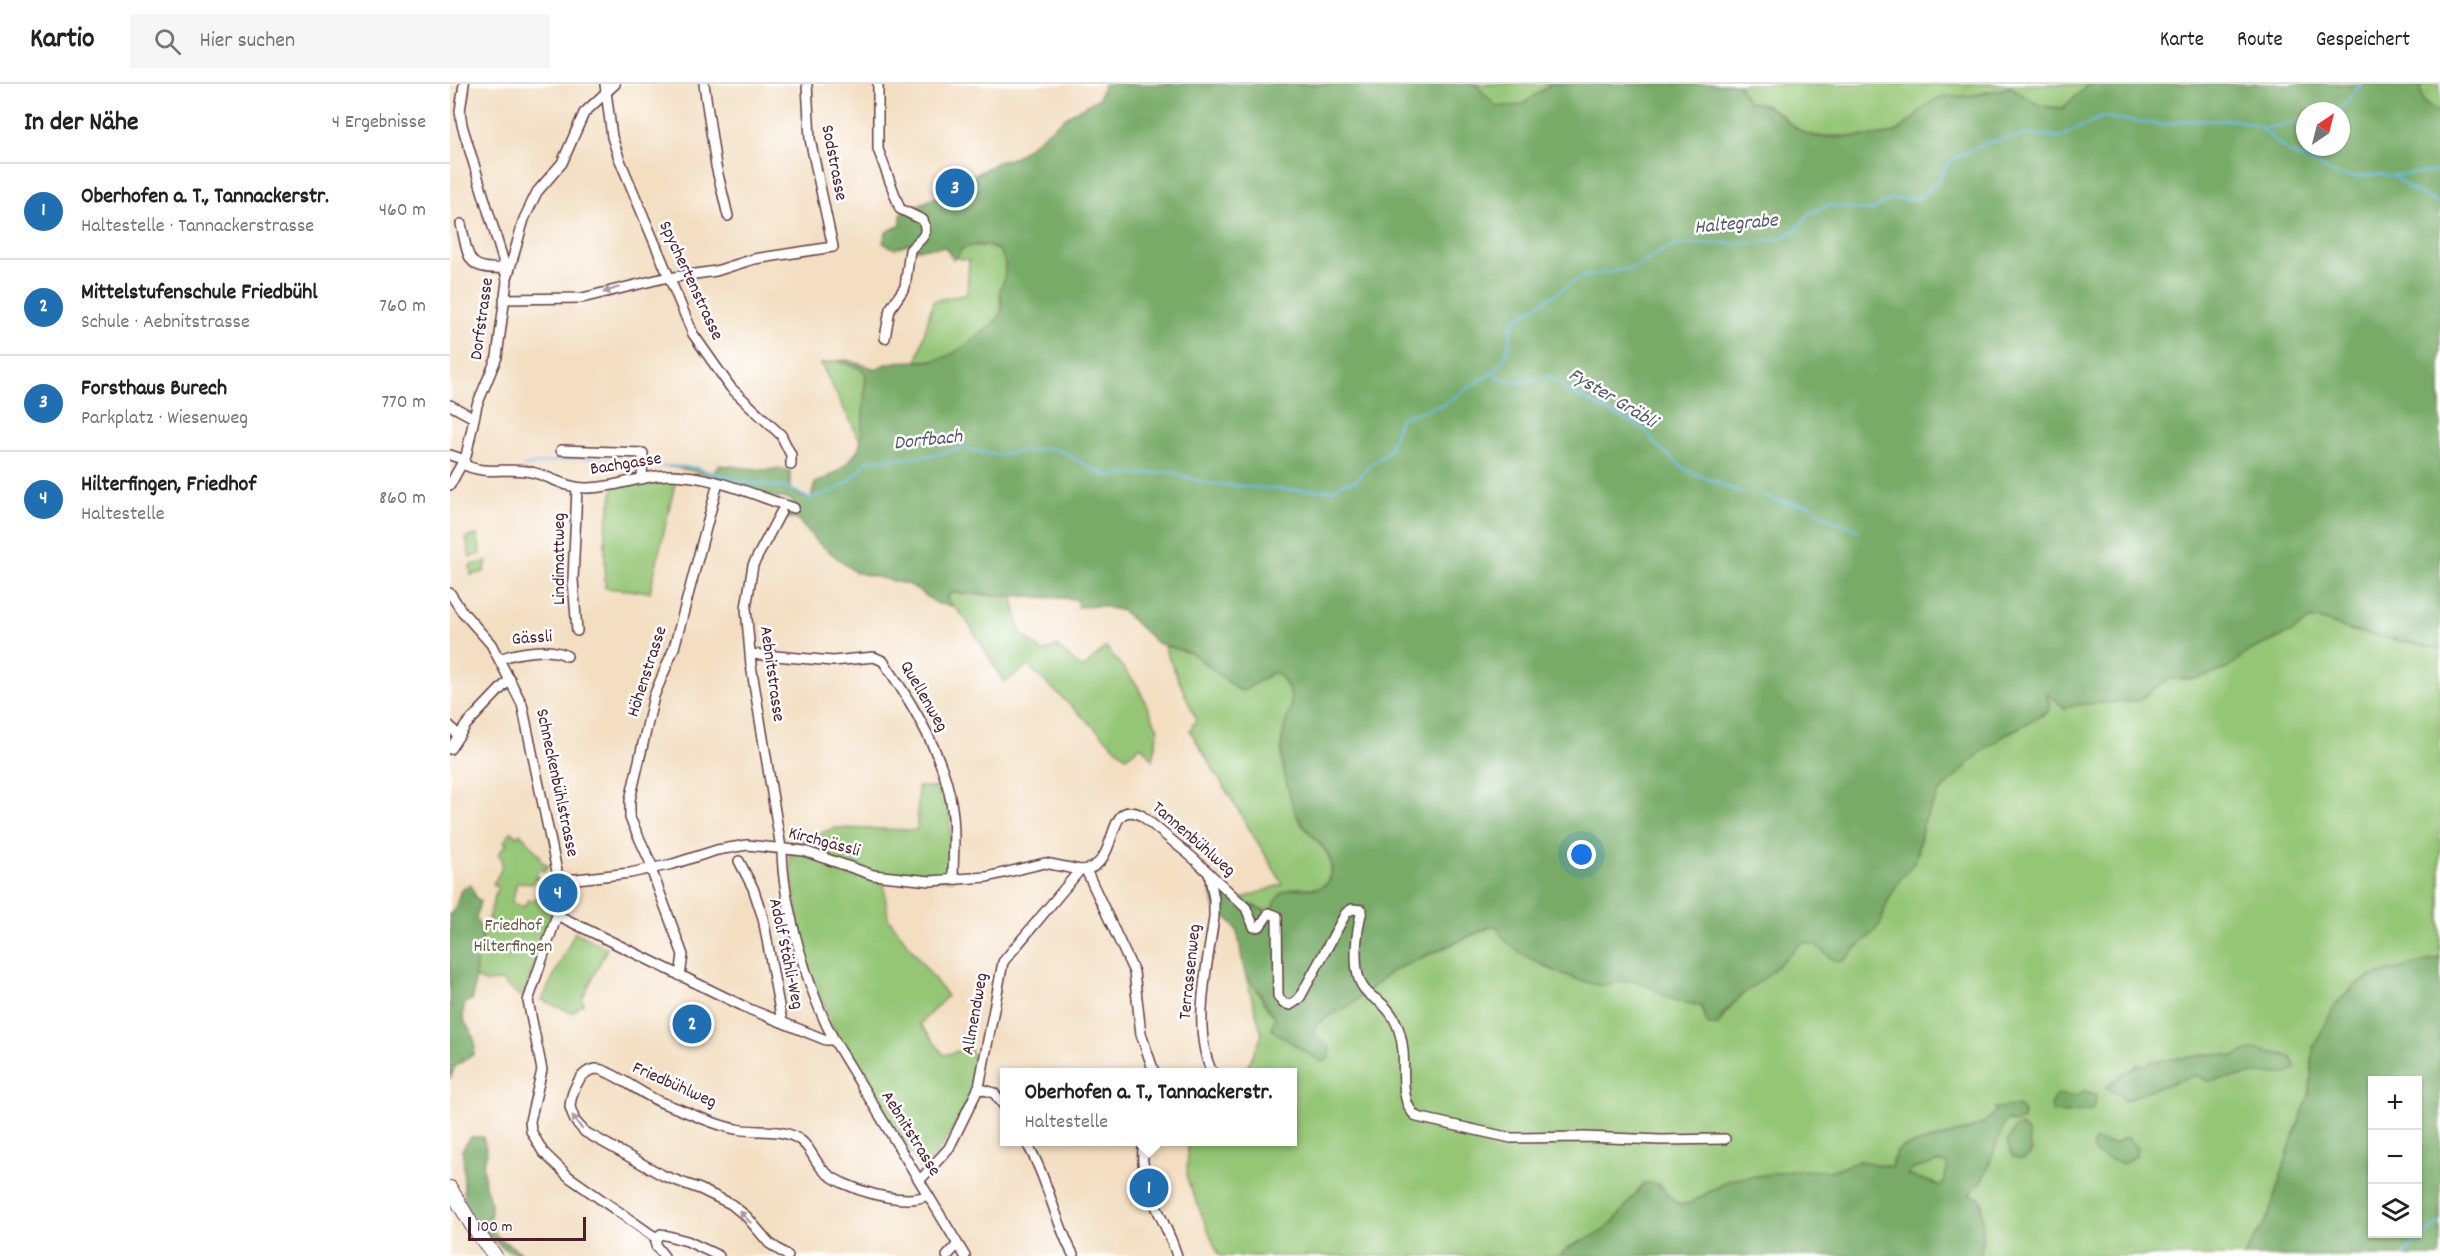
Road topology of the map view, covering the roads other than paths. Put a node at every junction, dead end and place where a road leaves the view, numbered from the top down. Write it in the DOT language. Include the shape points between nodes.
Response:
graph roads {
  1 [pos="464,84"];
  2 [pos="615,84"];
  3 [pos="704,84"];
  4 [pos="807,84"];
  5 [pos="878,84"];
  6 [pos="606,88"];
  7 [pos="728,216"];
  8 [pos="461,224"];
  9 [pos="506,273"];
  10 [pos="668,277"];
  11 [pos="504,299"];
  12 [pos="885,338"];
  13 [pos="450,405"];
  14 [pos="474,418"];
  15 [pos="561,450"];
  16 [pos="450,455"];
  17 [pos="464,462"];
  18 [pos="642,465"];
  19 [pos="792,465"];
  20 [pos="718,483"];
  21 [pos="450,485"];
  22 [pos="577,488"];
  23 [pos="794,508"];
  24 [pos="781,512"];
  25 [pos="450,593"];
  26 [pos="578,631"];
  27 [pos="751,654"];
  28 [pos="567,656"];
  29 [pos="500,659"];
  30 [pos="510,680"];
  31 [pos="450,726"];
  32 [pos="458,735"];
  33 [pos="450,749"];
  34 [pos="781,848"];
  35 [pos="739,861"];
  36 [pos="652,869"];
  37 [pos="1083,870"];
  38 [pos="1209,873"];
  39 [pos="953,880"];
  40 [pos="559,881"];
  41 [pos="557,915"];
  42 [pos="680,976"];
  43 [pos="782,1022"];
  44 [pos="834,1040"];
  45 [pos="1153,1068"];
  46 [pos="1210,1068"];
  47 [pos="978,1088"];
  48 [pos="1000,1101"];
  49 [pos="1725,1139"];
  50 [pos="1028,1146"];
  51 [pos="1144,1146"];
  52 [pos="920,1180"];
  53 [pos="450,1188"];
  54 [pos="928,1195"];
  55 [pos="656,1238"];
  56 [pos="957,1245"];
  57 [pos="495,1256"];
  58 [pos="664,1256"];
  59 [pos="719,1256"];
  60 [pos="788,1256"];
  61 [pos="947,1256"];
  62 [pos="965,1256"];
  63 [pos="1074,1256"];
  64 [pos="1177,1256"];
  1 -- 9 [label="street, Dorfstrasse" via="461,118"];
  2 -- 6 [label="street"];
  3 -- 7 [label="street"];
  4 -- 10 [label="street, Sodstrasse" via="810,139 833,247"];
  5 -- 12 [label="street" via="880,154 900,209 923,220 926,231 910,250 905,287 890,309"];
  6 -- 9 [label="street" via="580,119 566,156 537,192"];
  6 -- 10 [label="street, Spychertenstrasse" via="612,137"];
  8 -- 9 [label="street" via="477,267"];
  9 -- 11 [label="street, Dorfstrasse"];
  10 -- 11 [label="street, one-way" via="582,298"];
  10 -- 19 [label="street, Spychertenstrasse" via="702,348 731,388 781,435"];
  11 -- 14 [label="street, Dorfstrasse" via="497,357"];
  13 -- 14 [label="street"];
  14 -- 17 [label="street, Dorfstrasse"];
  15 -- 18 [label="street"];
  16 -- 17 [label="street, Bachgasse"];
  17 -- 21 [label="street, Dorfstrasse"];
  17 -- 22 [label="street, Bachgasse" via="481,470 529,472"];
  18 -- 20 [label="street, Bachgasse"];
  18 -- 22 [label="street, Bachgasse" via="600,488"];
  20 -- 23 [label="street, Bachgasse"];
  20 -- 36 [label="street, Höhenstrasse" via="674,648 654,696 630,800 630,818"];
  22 -- 26 [label="street, Lindimattweg" via="573,580"];
  24 -- 27 [label="street, Aebnitstrasse" via="753,565 748,584 746,608"];
  25 -- 29 [label="street"];
  27 -- 34 [label="street, Aebnitstrasse"];
  27 -- 39 [label="street, Quellenweg" via="833,661 874,657 883,661 932,743 944,773 954,823"];
  28 -- 29 [label="street, Gässli" via="533,653"];
  29 -- 30 [label="street"];
  30 -- 32 [label="street"];
  30 -- 40 [label="street, Schneckenbühlstrasse" via="528,725"];
  31 -- 32 [label="street"];
  32 -- 33 [label="street"];
  34 -- 36 [label="street, Kirchgässli" via="730,847"];
  34 -- 39 [label="street, Kirchgässli" via="812,853 873,875"];
  34 -- 44 [label="street, Aebnitstrasse" via="793,922"];
  35 -- 43 [label="street, Adolf Stähli-Weg" via="763,918"];
  36 -- 40 [label="street, Kirchgässli"];
  36 -- 42 [label="street, Höhenstrasse" via="683,955"];
  37 -- 38 [label="street, Tannenbühlweg" via="1101,860 1108,851 1117,819 1132,812 1141,815"];
  37 -- 39 [label="street, Kirchgässli" via="1045,863 987,877"];
  37 -- 45 [label="street" via="1134,972 1141,1034"];
  37 -- 47 [label="street, Allmendweg" via="1003,962"];
  38 -- 46 [label="street, Terrassenweg" via="1215,910 1201,1032"];
  38 -- 49 [label="street, Tannenbühlweg" via="1248,910 1254,927 1260,926 1269,913 1277,916 1278,996 1280,1002 1288,1005 1296,1002 1305,990 1346,913 1362,910 1357,932 1359,980 1397,1023 1407,1102 1417,1117 1510,1138"];
  40 -- 41 [label="street, Schneckenbühlstrasse"];
  41 -- 42 [label="street"];
  41 -- 55 [label="street, Schneckenbühlstrasse" via="528,1001 542,1070 531,1131 543,1152 569,1176"];
  42 -- 43 [label="street"];
  43 -- 44 [label="street"];
  44 -- 52 [label="street, Aebnitstrasse"];
  47 -- 48 [label="street" via="994,1093"];
  47 -- 52 [label="street, Allmendweg" via="949,1148"];
  50 -- 63 [label="street"];
  51 -- 64 [label="street" via="1152,1200"];
  52 -- 54 [label="street, Aebnitstrasse"];
  53 -- 57 [label="main road"];
  54 -- 56 [label="street, Aebnitstrasse"];
  60 -- 54 [label="street, Friedbühlweg, one-way" via="768,1243 731,1204 664,1176 581,1129 570,1107 573,1090 590,1071 600,1070 656,1100 720,1125 795,1137 808,1147 826,1173 852,1188 905,1198"];
  55 -- 58 [label="street" via="656,1246"];
  55 -- 59 [label="street" via="661,1234 671,1236"];
  56 -- 61 [label="street"];
  56 -- 62 [label="street, Aebnitstrasse"];
}
